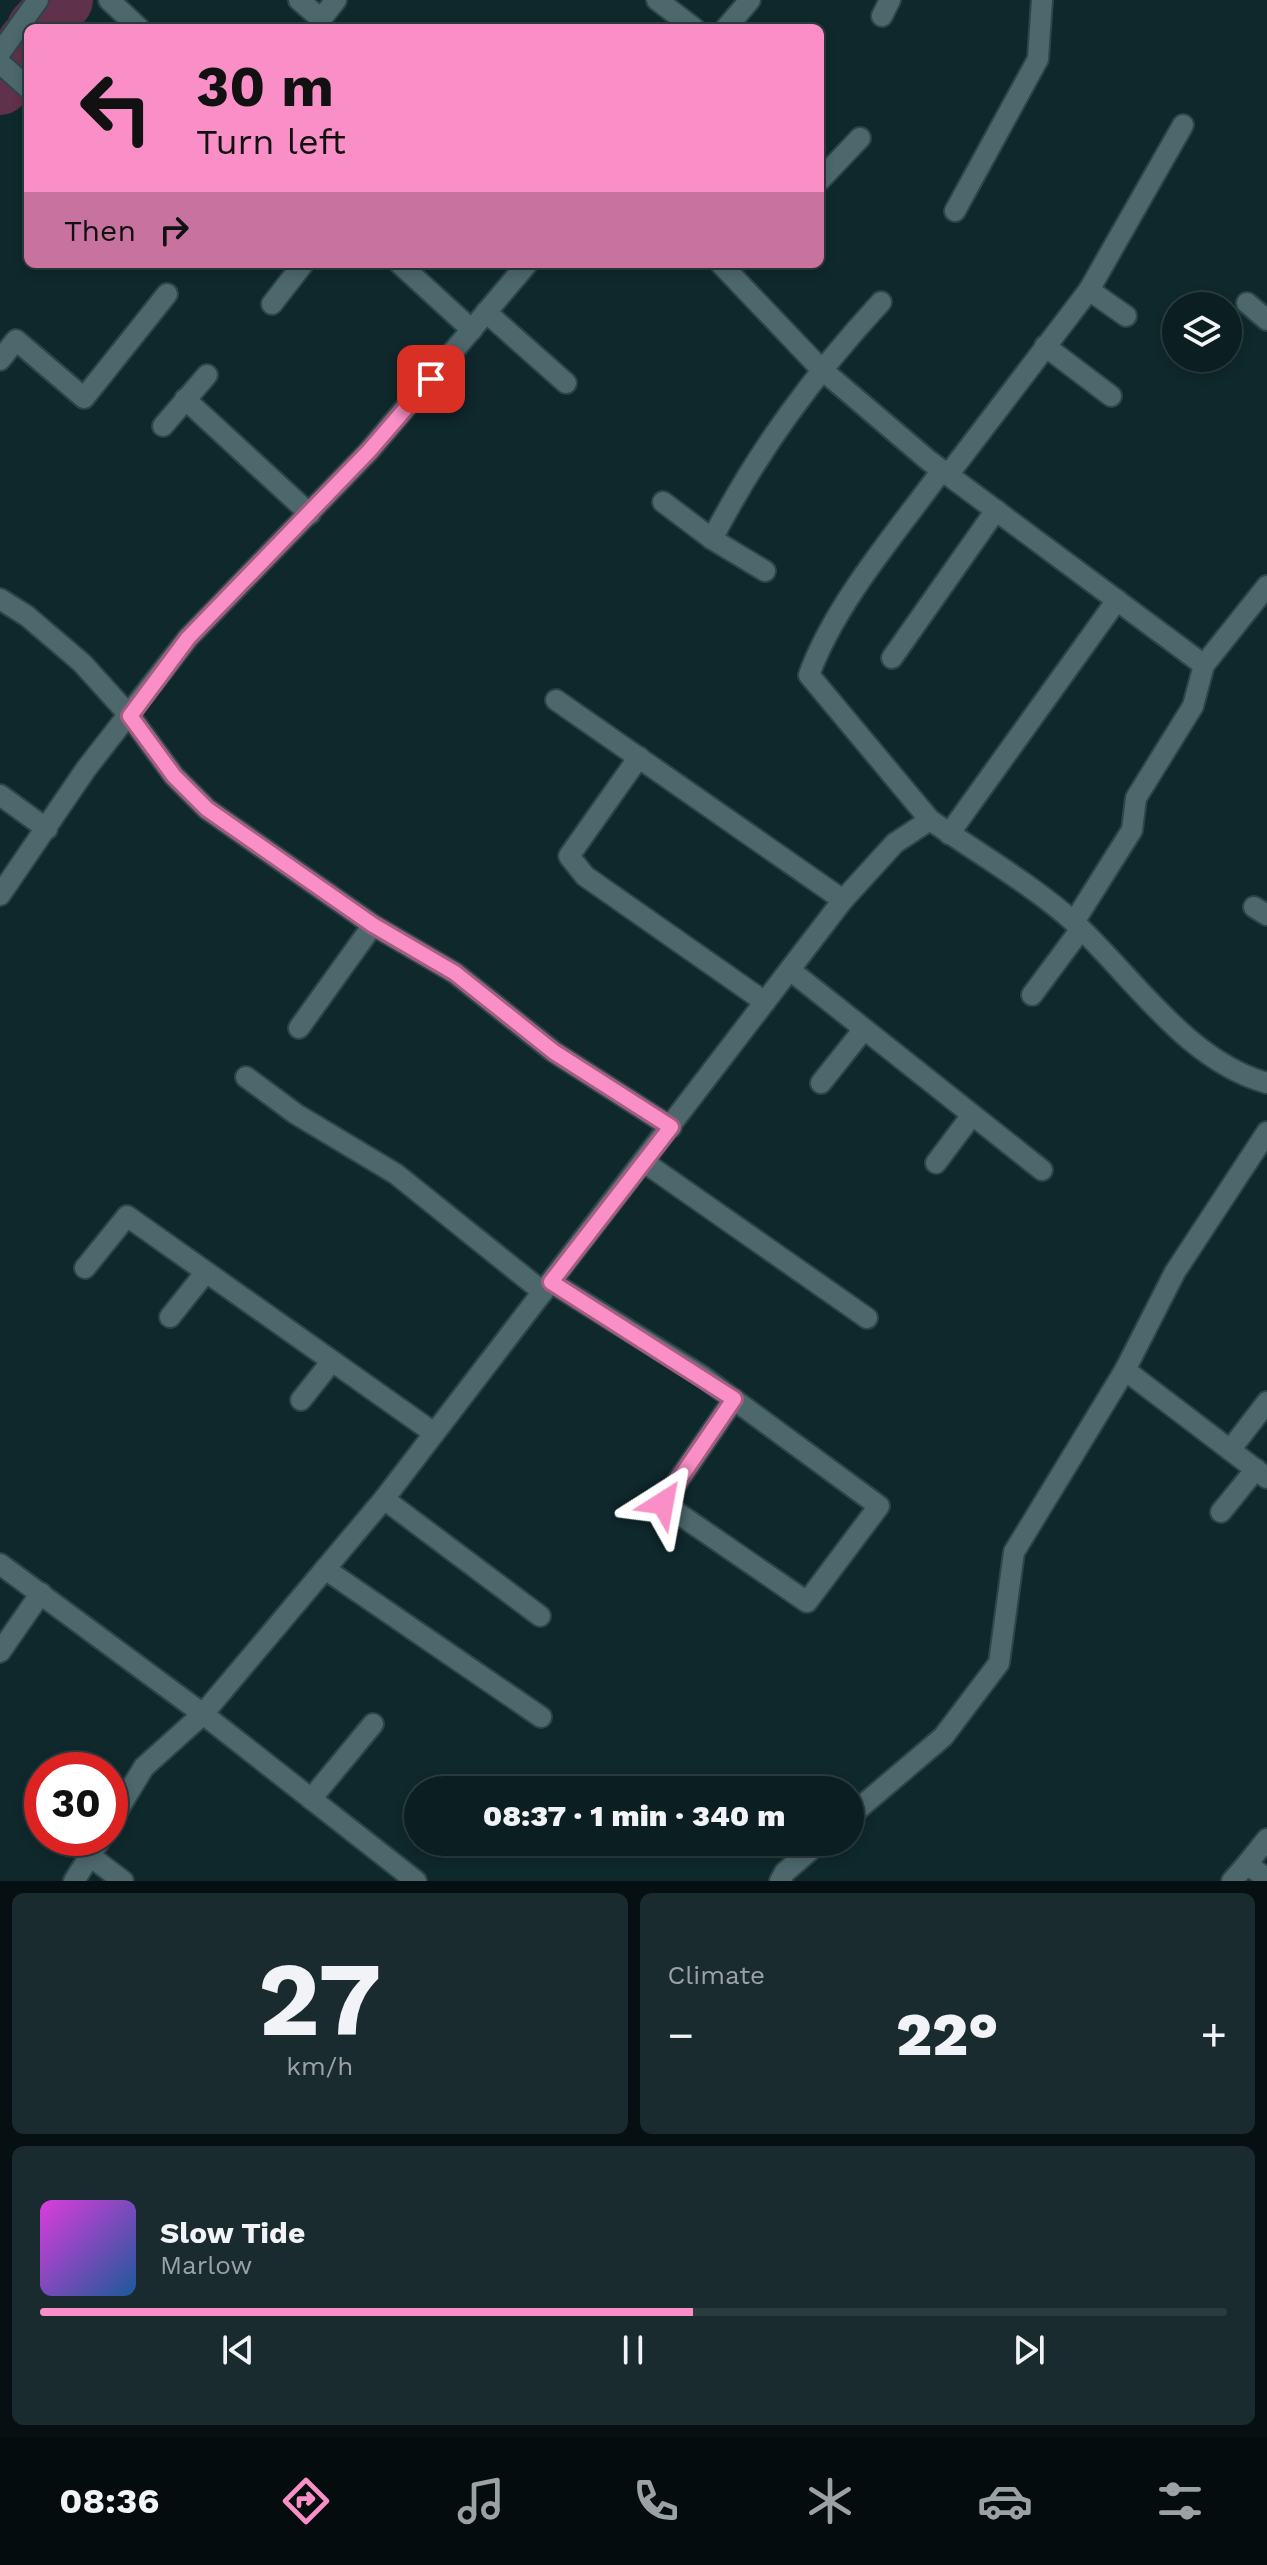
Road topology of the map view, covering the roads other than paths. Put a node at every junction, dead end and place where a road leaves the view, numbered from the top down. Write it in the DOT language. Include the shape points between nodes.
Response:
graph roads {
  1 [pos="38,0"];
  2 [pos="109,0"];
  3 [pos="299,0"];
  4 [pos="336,0"];
  5 [pos="657,0"];
  6 [pos="750,0"];
  7 [pos="1042,0"];
  8 [pos="135,24"];
  9 [pos="689,24"];
  10 [pos="729,24"];
  11 [pos="0,53"];
  12 [pos="0,63"];
  13 [pos="24,84"];
  14 [pos="1183,125"];
  15 [pos="860,138"];
  16 [pos="824,176"];
  17 [pos="955,211"];
  18 [pos="300,268"];
  19 [pos="404,268"];
  20 [pos="524,268"];
  21 [pos="733,268"];
  22 [pos="1089,290"];
  23 [pos="167,294"];
  24 [pos="881,302"];
  25 [pos="1247,303"];
  26 [pos="272,304"];
  27 [pos="486,312"];
  28 [pos="1126,316"];
  29 [pos="1267,320"];
  30 [pos="472,330"];
  31 [pos="1045,346"];
  32 [pos="0,360"];
  33 [pos="820,368"];
  34 [pos="207,375"];
  35 [pos="566,383"];
  36 [pos="1111,396"];
  37 [pos="185,399"];
  38 [pos="163,426"];
  39 [pos="945,472"];
  40 [pos="663,502"];
  41 [pos="996,510"];
  42 [pos="310,514"];
  43 [pos="712,539"];
  44 [pos="765,571"];
  45 [pos="1267,586"];
  46 [pos="0,599"];
  47 [pos="1117,600"];
  48 [pos="892,658"];
  49 [pos="1204,665"];
  50 [pos="556,700"];
  51 [pos="130,716"];
  52 [pos="639,757"];
  53 [pos="0,795"];
  54 [pos="930,820"];
  55 [pos="47,829"];
  56 [pos="949,834"];
  57 [pos="0,895"];
  58 [pos="843,900"];
  59 [pos="373,925"];
  60 [pos="1077,925"];
  61 [pos="790,970"];
  62 [pos="1032,995"];
  63 [pos="765,1002"];
  64 [pos="299,1028"];
  65 [pos="864,1029"];
  66 [pos="246,1077"];
  67 [pos="821,1083"];
  68 [pos="1267,1083"];
  69 [pos="972,1115"];
  70 [pos="671,1127"];
  71 [pos="1267,1132"];
  72 [pos="644,1162"];
  73 [pos="936,1163"];
  74 [pos="1042,1170"];
  75 [pos="85,1268"];
  76 [pos="206,1272"];
  77 [pos="547,1287"];
  78 [pos="170,1317"];
  79 [pos="867,1318"];
  80 [pos="332,1361"];
  81 [pos="1125,1370"];
  82 [pos="734,1399"];
  83 [pos="301,1400"];
  84 [pos="1267,1402"];
  85 [pos="434,1433"];
  86 [pos="1230,1450"];
  87 [pos="1262,1474"];
  88 [pos="384,1499"];
  89 [pos="1221,1512"];
  90 [pos="0,1564"];
  91 [pos="325,1569"];
  92 [pos="41,1593"];
  93 [pos="540,1616"];
  94 [pos="0,1652"];
  95 [pos="203,1714"];
  96 [pos="541,1717"];
  97 [pos="373,1724"];
  98 [pos="128,1793"];
  99 [pos="311,1799"];
  100 [pos="864,1804"];
  101 [pos="1267,1839"];
  102 [pos="90,1856"];
  103 [pos="804,1856"];
  104 [pos="1247,1864"];
  105 [pos="1267,1879"];
  106 [pos="74,1881"];
  107 [pos="123,1881"];
  108 [pos="416,1881"];
  109 [pos="780,1881"];
  110 [pos="1232,1881"];
  1 -- 11 [label="street"];
  2 -- 8 [label="street"];
  3 -- 4 [label="street" via="321,19"];
  5 -- 9 [label="street"];
  6 -- 10 [label="street"];
  7 -- 17 [label="street" via="1038,59"];
  12 -- 13 [label="street"];
  14 -- 22 [label="street"];
  15 -- 16 [label="street"];
  18 -- 26 [label="street"];
  19 -- 30 [label="street"];
  20 -- 27 [label="street"];
  21 -- 33 [label="street"];
  22 -- 28 [label="street"];
  22 -- 31 [label="street"];
  23 -- 32 [label="street" via="84,398 16,340"];
  24 -- 33 [label="street"];
  25 -- 29 [label="street"];
  27 -- 30 [label="street"];
  27 -- 35 [label="street"];
  30 -- 42 [label="street"];
  31 -- 36 [label="street"];
  31 -- 39 [label="street"];
  33 -- 39 [label="street"];
  33 -- 43 [label="street" via="746,473"];
  34 -- 37 [label="street"];
  37 -- 38 [label="street"];
  37 -- 42 [label="street"];
  39 -- 41 [label="street"];
  39 -- 54 [label="street" via="859,587 809,675"];
  40 -- 43 [label="street"];
  41 -- 47 [label="street"];
  41 -- 48 [label="street"];
  42 -- 51 [label="street" via="188,638"];
  43 -- 44 [label="street"];
  45 -- 49 [label="street"];
  46 -- 51 [label="street" via="82,663"];
  47 -- 49 [label="street"];
  47 -- 56 [label="street"];
  49 -- 60 [label="street" via="1193,706 1136,798 1132,830"];
  50 -- 52 [label="street"];
  51 -- 55 [label="street" via="86,769"];
  51 -- 59 [label="street" via="174,776 207,809"];
  52 -- 58 [label="street"];
  52 -- 63 [label="street" via="569,856 585,876"];
  53 -- 55 [label="street"];
  54 -- 56 [label="street"];
  54 -- 58 [label="street" via="895,843"];
  55 -- 57 [label="street"];
  56 -- 60 [label="street"];
  58 -- 61 [label="street"];
  59 -- 64 [label="street"];
  59 -- 70 [label="street" via="455,973 554,1052"];
  60 -- 62 [label="street"];
  60 -- 68 [label="street" via="1195,1045"];
  61 -- 63 [label="street"];
  61 -- 65 [label="street"];
  63 -- 70 [label="street"];
  65 -- 67 [label="street"];
  65 -- 69 [label="street"];
  66 -- 77 [label="street" via="396,1174"];
  69 -- 73 [label="street"];
  69 -- 74 [label="street"];
  70 -- 72 [label="street"];
  71 -- 81 [label="street" via="1175,1272"];
  72 -- 77 [label="street"];
  72 -- 79 [label="street"];
  75 -- 76 [label="street" via="127,1216"];
  76 -- 78 [label="street"];
  76 -- 80 [label="street"];
  77 -- 82 [label="street"];
  77 -- 85 [label="street"];
  80 -- 83 [label="street"];
  80 -- 85 [label="street"];
  81 -- 86 [label="street"];
  81 -- 100 [label="street" via="1014,1552 999,1663 943,1737"];
  82 -- 82 [label="street" via="879,1506 807,1602 663,1503"];
  84 -- 86 [label="street"];
  85 -- 88 [label="street"];
  86 -- 87 [label="street"];
  87 -- 89 [label="street"];
  88 -- 91 [label="street"];
  88 -- 93 [label="street"];
  90 -- 92 [label="street"];
  91 -- 95 [label="street"];
  91 -- 96 [label="street"];
  92 -- 94 [label="street"];
  92 -- 95 [label="street"];
  95 -- 98 [label="street" via="144,1767"];
  95 -- 99 [label="street"];
  97 -- 99 [label="street"];
  99 -- 108 [label="street"];
  101 -- 104 [label="street"];
  102 -- 106 [label="street"];
  102 -- 107 [label="street"];
  103 -- 109 [label="street"];
  104 -- 105 [label="street"];
  104 -- 110 [label="street"];
}
